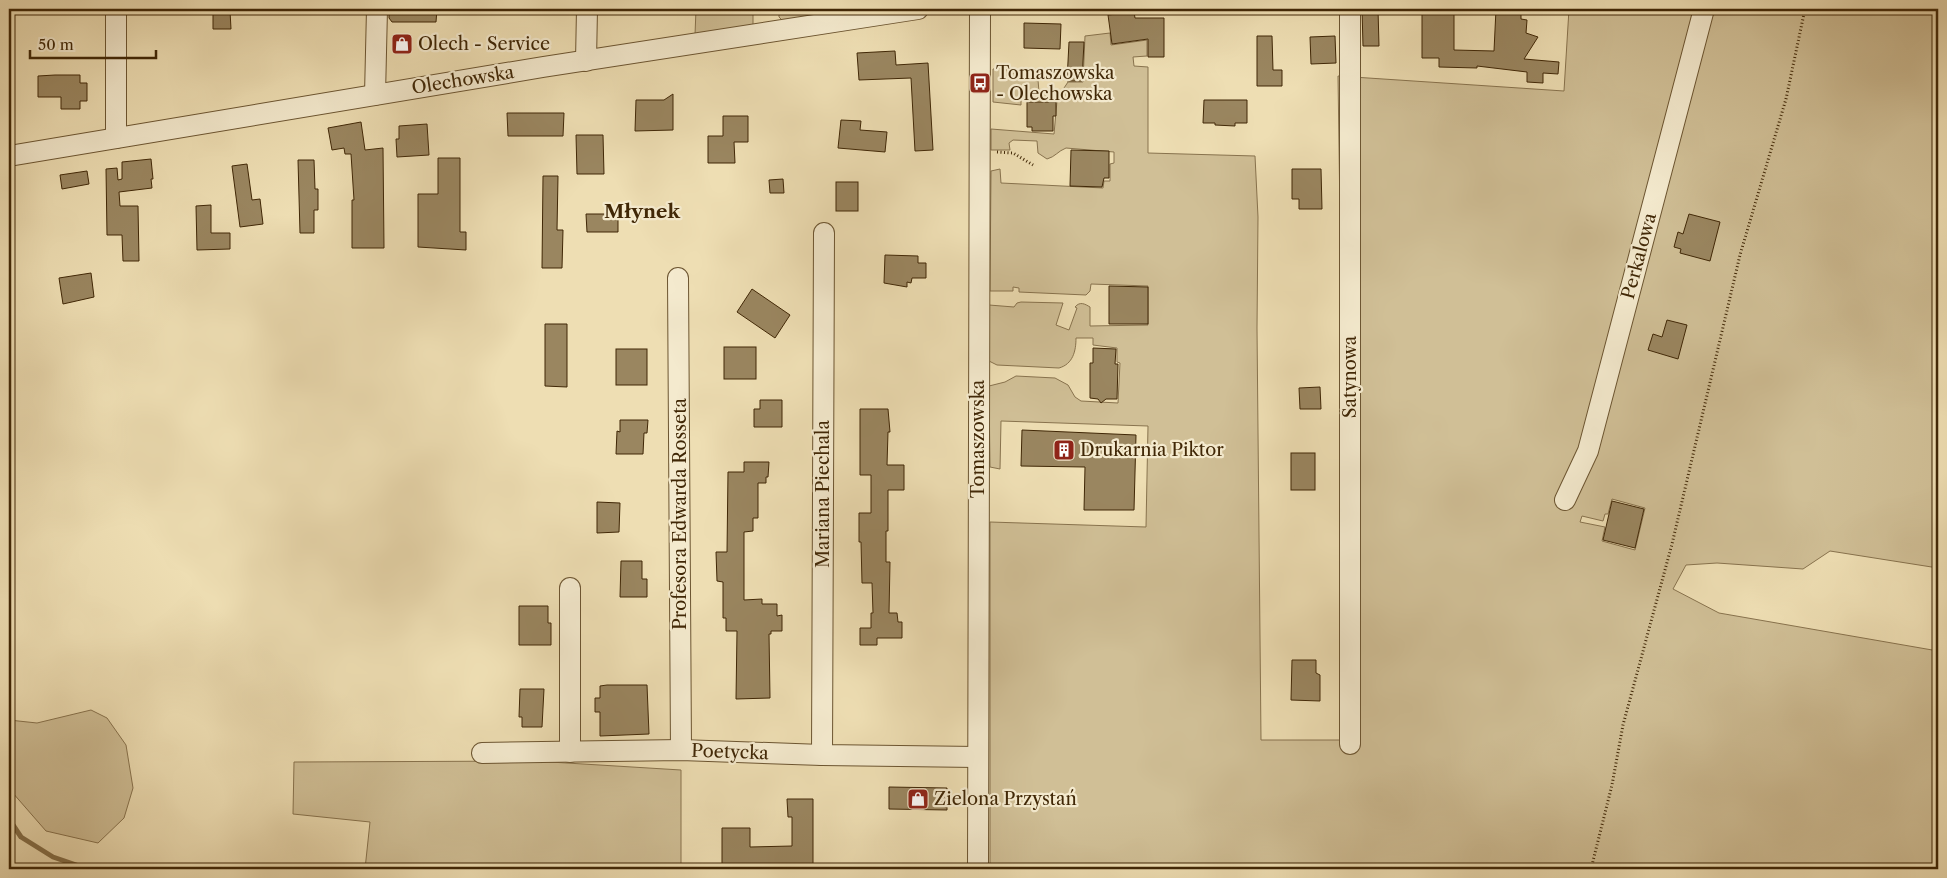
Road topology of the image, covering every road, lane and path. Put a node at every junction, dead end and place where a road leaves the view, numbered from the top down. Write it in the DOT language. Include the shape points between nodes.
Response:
graph roads {
  1 [pos="116,9"];
  2 [pos="377,9"];
  3 [pos="587,9"];
  4 [pos="918,9"];
  5 [pos="980,9"];
  6 [pos="1350,9"];
  7 [pos="1704,9"];
  8 [pos="1806,9"];
  9 [pos="586,61"];
  10 [pos="375,95"];
  11 [pos="116,138"];
  12 [pos="994,152"];
  13 [pos="9,156"];
  14 [pos="1034,165"];
  15 [pos="824,233"];
  16 [pos="678,278"];
  17 [pos="1565,500"];
  18 [pos="570,588"];
  19 [pos="1350,744"];
  20 [pos="681,750"];
  21 [pos="570,752"];
  22 [pos="482,754"];
  23 [pos="822,755"];
  24 [pos="977,758"];
  25 [pos="978,869"];
  26 [pos="1591,869"];
  1 -- 11 [label="street"];
  2 -- 10 [label="street"];
  3 -- 9 [label="street"];
  4 -- 9 [label="street, Olechowska"];
  5 -- 24 [label="street, Tomaszowska"];
  6 -- 19 [label="street, Satynowa"];
  7 -- 17 [label="street, Perkalowa" via="1588,451"];
  8 -- 26 [label="path" via="1786,99 1740,255 1672,544 1623,725"];
  9 -- 10 [label="street, Olechowska"];
  10 -- 11 [label="street, Olechowska"];
  11 -- 13 [label="street, Olechowska"];
  12 -- 14 [label="path" via="1013,153"];
  15 -- 23 [label="street, Mariana Piechala"];
  16 -- 20 [label="street, Profesora Edwarda Rosseta"];
  18 -- 21 [label="street"];
  20 -- 21 [label="street, Poetycka"];
  20 -- 23 [label="street, Poetycka"];
  21 -- 22 [label="street, Poetycka"];
  23 -- 24 [label="street, Poetycka"];
  24 -- 25 [label="street, Tomaszowska"];
}
